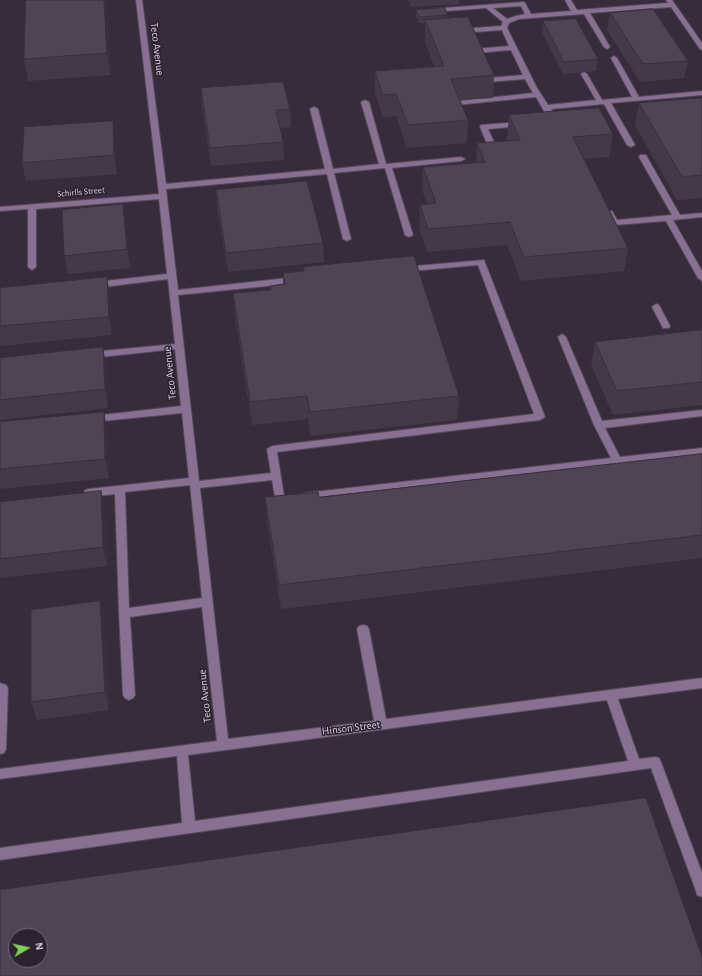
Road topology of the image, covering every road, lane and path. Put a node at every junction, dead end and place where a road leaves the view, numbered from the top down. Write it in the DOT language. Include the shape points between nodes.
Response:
graph roads {
  1 [pos="139,0"];
  2 [pos="568,0"];
  3 [pos="670,3"];
  4 [pos="487,6"];
  5 [pos="424,11"];
  6 [pos="586,12"];
  7 [pos="575,13"];
  8 [pos="529,16"];
  9 [pos="505,25"];
  10 [pos="450,32"];
  11 [pos="607,47"];
  12 [pos="514,48"];
  13 [pos="702,48"];
  14 [pos="475,51"];
  15 [pos="614,58"];
  16 [pos="584,74"];
  17 [pos="528,77"];
  18 [pos="488,80"];
  19 [pos="702,93"];
  20 [pos="538,95"];
  21 [pos="637,99"];
  22 [pos="365,102"];
  23 [pos="604,102"];
  24 [pos="459,103"];
  25 [pos="547,107"];
  26 [pos="314,109"];
  27 [pos="547,122"];
  28 [pos="524,124"];
  29 [pos="631,145"];
  30 [pos="496,157"];
  31 [pos="643,157"];
  32 [pos="461,159"];
  33 [pos="386,166"];
  34 [pos="330,171"];
  35 [pos="162,191"];
  36 [pos="603,203"];
  37 [pos="32,206"];
  38 [pos="0,209"];
  39 [pos="702,215"];
  40 [pos="677,217"];
  41 [pos="668,218"];
  42 [pos="409,235"];
  43 [pos="347,239"];
  44 [pos="32,267"];
  45 [pos="393,271"];
  46 [pos="172,276"];
  47 [pos="702,278"];
  48 [pos="306,280"];
  49 [pos="85,286"];
  50 [pos="174,293"];
  51 [pos="656,306"];
  52 [pos="666,326"];
  53 [pos="562,337"];
  54 [pos="179,346"];
  55 [pos="84,356"];
  56 [pos="186,409"];
  57 [pos="702,413"];
  58 [pos="87,420"];
  59 [pos="599,425"];
  60 [pos="702,451"];
  61 [pos="618,461"];
  62 [pos="276,476"];
  63 [pos="194,483"];
  64 [pos="120,489"];
  65 [pos="81,494"];
  66 [pos="207,602"];
  67 [pos="124,613"];
  68 [pos="363,629"];
  69 [pos="702,683"];
  70 [pos="0,688"];
  71 [pos="129,695"];
  72 [pos="611,695"];
  73 [pos="381,724"];
  74 [pos="223,745"];
  75 [pos="0,749"];
  76 [pos="182,750"];
  77 [pos="635,765"];
  78 [pos="0,774"];
  79 [pos="189,828"];
  80 [pos="0,854"];
  81 [pos="702,891"];
  1 -- 35 [label="street, Teco Avenue"];
  2 -- 7 [label="street"];
  3 -- 6 [label="street"];
  3 -- 13 [label="street"];
  4 -- 5 [label="street"];
  4 -- 8 [label="street" via="523,4"];
  4 -- 9 [label="street"];
  6 -- 7 [label="street"];
  6 -- 11 [label="street"];
  7 -- 8 [label="street"];
  8 -- 9 [label="street" via="518,17"];
  9 -- 10 [label="street"];
  9 -- 12 [label="street"];
  12 -- 14 [label="street"];
  12 -- 17 [label="street"];
  15 -- 21 [label="street"];
  16 -- 23 [label="street"];
  17 -- 18 [label="street"];
  17 -- 20 [label="street"];
  19 -- 21 [label="street"];
  20 -- 24 [label="street"];
  20 -- 25 [label="street"];
  21 -- 23 [label="street"];
  22 -- 33 [label="street"];
  23 -- 25 [label="street"];
  23 -- 29 [label="street"];
  25 -- 27 [label="street" via="555,121"];
  26 -- 34 [label="street"];
  28 -- 30 [label="street" via="484,127"];
  31 -- 40 [label="street"];
  32 -- 33 [label="street, Schirlls Street"];
  33 -- 34 [label="street, Schirlls Street"];
  33 -- 42 [label="street"];
  34 -- 35 [label="street, Schirlls Street"];
  34 -- 43 [label="street"];
  35 -- 37 [label="street, Schirlls Street"];
  35 -- 46 [label="street, Teco Avenue"];
  36 -- 41 [label="street" via="616,227"];
  37 -- 38 [label="street, Schirlls Street"];
  37 -- 44 [label="street"];
  39 -- 40 [label="street"];
  40 -- 41 [label="street"];
  41 -- 47 [label="street"];
  45 -- 62 [label="street" via="481,262 540,417 272,449"];
  46 -- 49 [label="street"];
  46 -- 50 [label="street, Teco Avenue"];
  48 -- 50 [label="street"];
  50 -- 54 [label="street, Teco Avenue"];
  51 -- 52 [label="street"];
  53 -- 59 [label="street"];
  54 -- 55 [label="street"];
  54 -- 56 [label="street, Teco Avenue"];
  56 -- 58 [label="street"];
  56 -- 63 [label="street, Teco Avenue"];
  57 -- 59 [label="street"];
  59 -- 61 [label="street"];
  60 -- 61 [label="street"];
  61 -- 62 [label="street" via="280,500"];
  62 -- 63 [label="street"];
  63 -- 64 [label="street"];
  63 -- 66 [label="street, Teco Avenue"];
  64 -- 65 [label="street"];
  64 -- 67 [label="street"];
  66 -- 67 [label="street"];
  66 -- 74 [label="street, Teco Avenue"];
  67 -- 71 [label="street"];
  68 -- 73 [label="street"];
  69 -- 72 [label="street, Hinson Street"];
  70 -- 75 [label="street"];
  72 -- 73 [label="street, Hinson Street"];
  72 -- 77 [label="street"];
  73 -- 74 [label="street, Hinson Street"];
  74 -- 76 [label="street, Hinson Street"];
  76 -- 78 [label="street, Hinson Street"];
  76 -- 79 [label="street"];
  77 -- 79 [label="street"];
  77 -- 81 [label="street" via="655,762"];
  79 -- 80 [label="street"];
}
